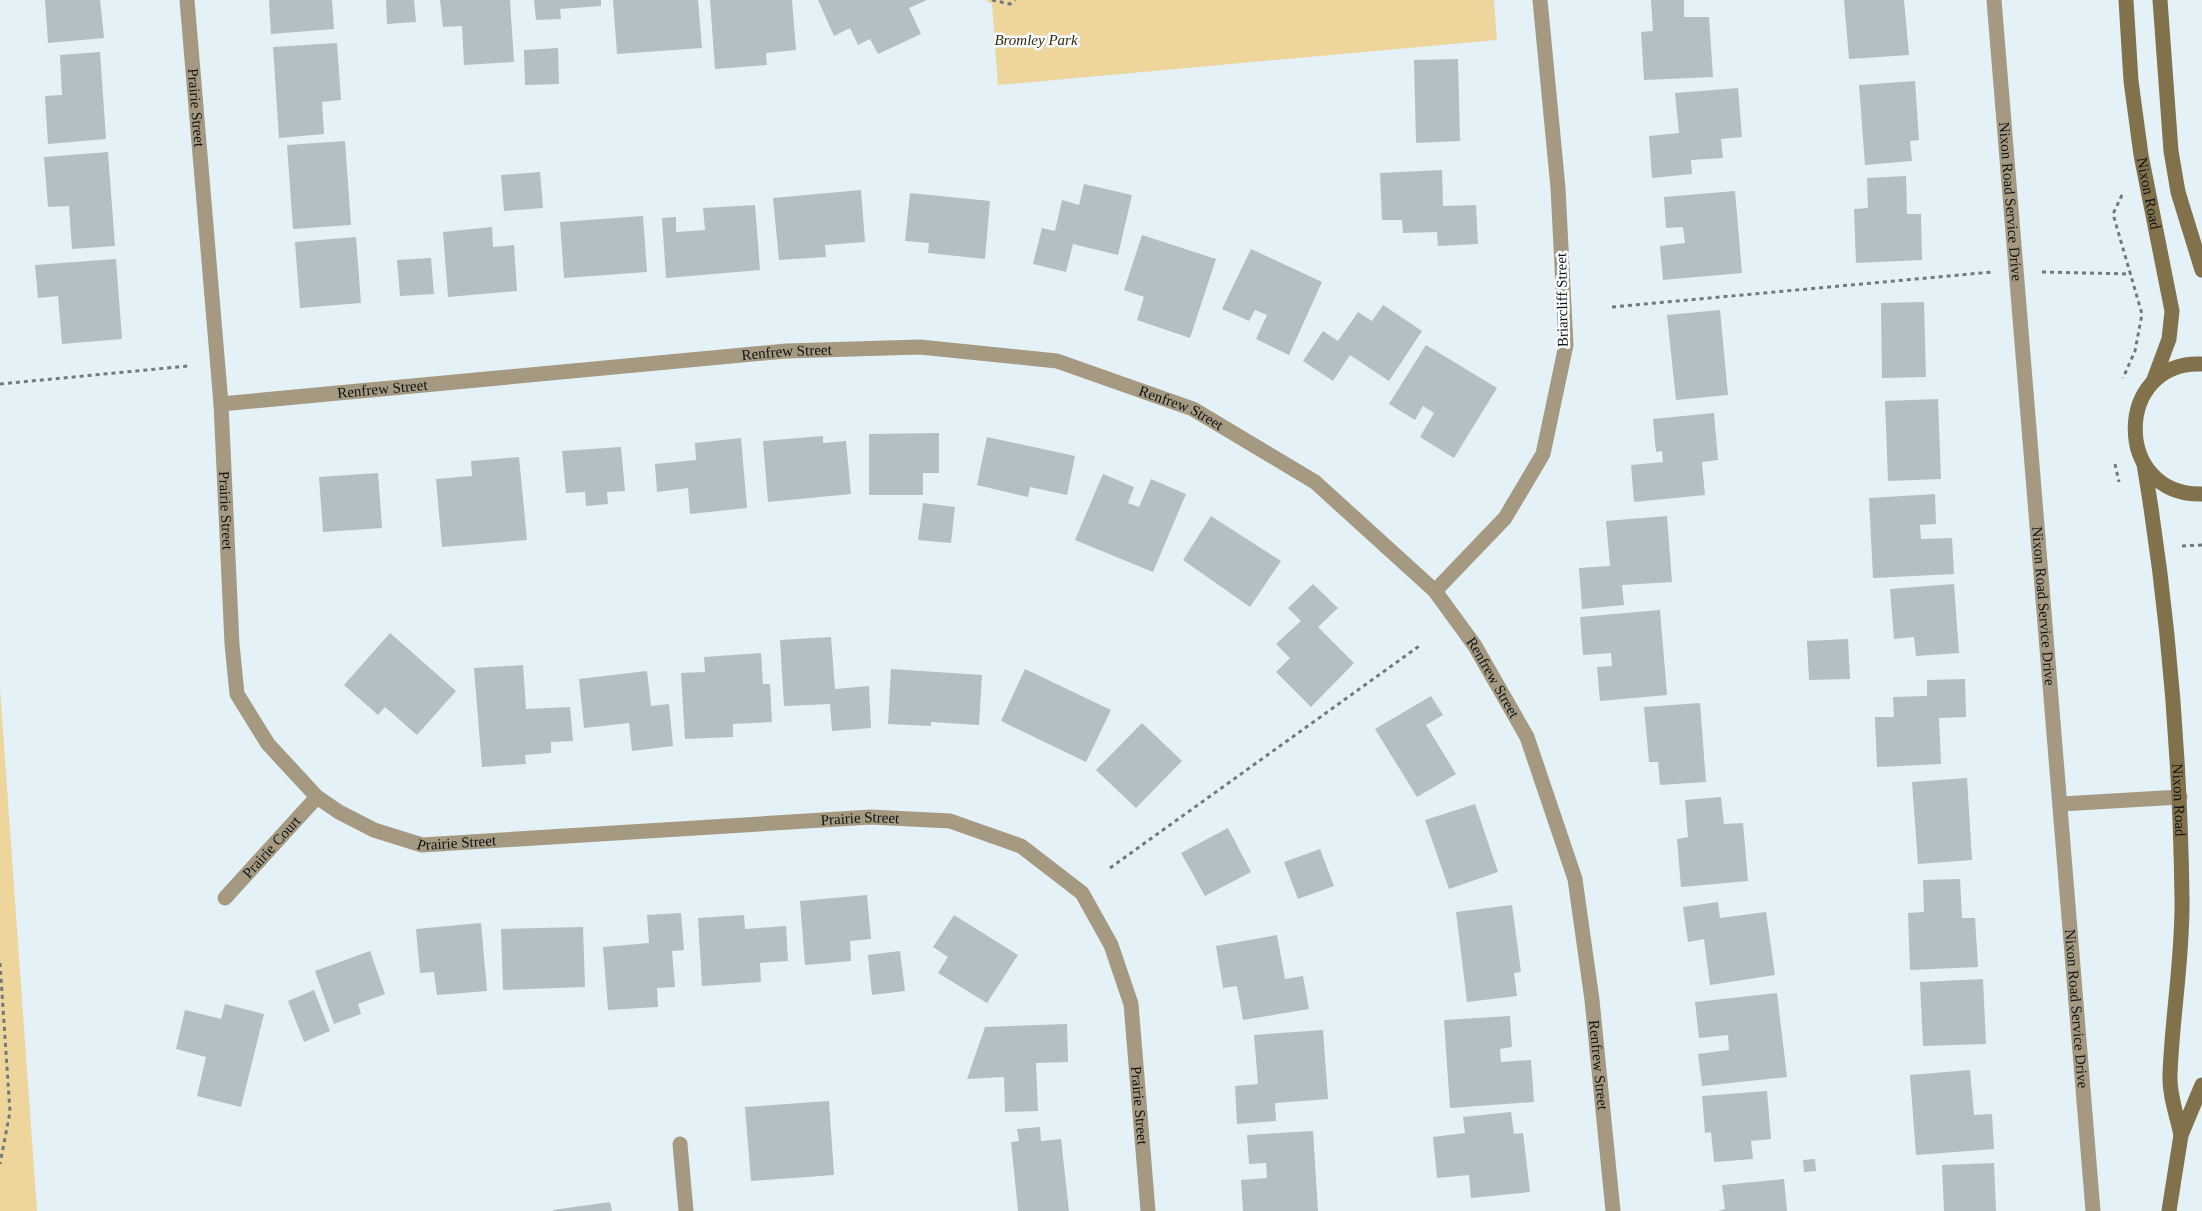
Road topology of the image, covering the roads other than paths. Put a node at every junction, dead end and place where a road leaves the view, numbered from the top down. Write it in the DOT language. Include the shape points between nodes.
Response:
graph roads {
  1 [pos="187,0"];
  2 [pos="1540,0"];
  3 [pos="1994,0"];
  4 [pos="2126,0"];
  5 [pos="2160,0"];
  6 [pos="2202,270"];
  7 [pos="2202,364"];
  8 [pos="2153,382"];
  9 [pos="221,404"];
  10 [pos="2144,464"];
  11 [pos="2202,494"];
  12 [pos="1436,591"];
  13 [pos="317,797"];
  14 [pos="2180,797"];
  15 [pos="2061,804"];
  16 [pos="225,898"];
  17 [pos="2202,1085"];
  18 [pos="2181,1135"];
  19 [pos="680,1144"];
  20 [pos="686,1211"];
  21 [pos="1148,1211"];
  22 [pos="1613,1211"];
  23 [pos="2093,1211"];
  24 [pos="2169,1211"];
  1 -- 9 [label="street, Prairie Street"];
  2 -- 12 [label="street, Briarcliff Street" via="1558,188 1566,345 1543,454 1505,518"];
  3 -- 15 [label="street, Nixon Road Service Drive"];
  4 -- 8 [label="main road, Nixon Road" via="2131,80 2141,155 2172,311 2169,339"];
  5 -- 6 [label="main road, Nixon Road" via="2171,152 2178,192"];
  7 -- 8 [label="main road" via="2171,369"];
  8 -- 10 [label="main road" via="2140,400 2134,422 2135,444"];
  9 -- 12 [label="street, Renfrew Street" via="786,351 920,346 1057,361 1193,409 1314,482"];
  9 -- 13 [label="street, Prairie Street" via="232,644 238,694 268,744"];
  10 -- 11 [label="main road" via="2159,480 2178,491"];
  10 -- 14 [label="main road, Nixon Road" via="2158,547"];
  12 -- 22 [label="street, Renfrew Street" via="1475,646 1527,737 1575,879 1592,1000"];
  13 -- 16 [label="street, Prairie Court"];
  13 -- 21 [label="street, Prairie Street" via="374,830 422,845 871,818 950,821 1021,846 1082,893 1111,945 1131,1004"];
  14 -- 15 [label="street"];
  14 -- 18 [label="main road, Nixon Road" via="2182,900 2170,1077"];
  15 -- 23 [label="street, Nixon Road Service Drive"];
  17 -- 18 [label="main road, Nixon Road"];
  18 -- 24 [label="main road, Nixon Road"];
  19 -- 20 [label="street"];
}
